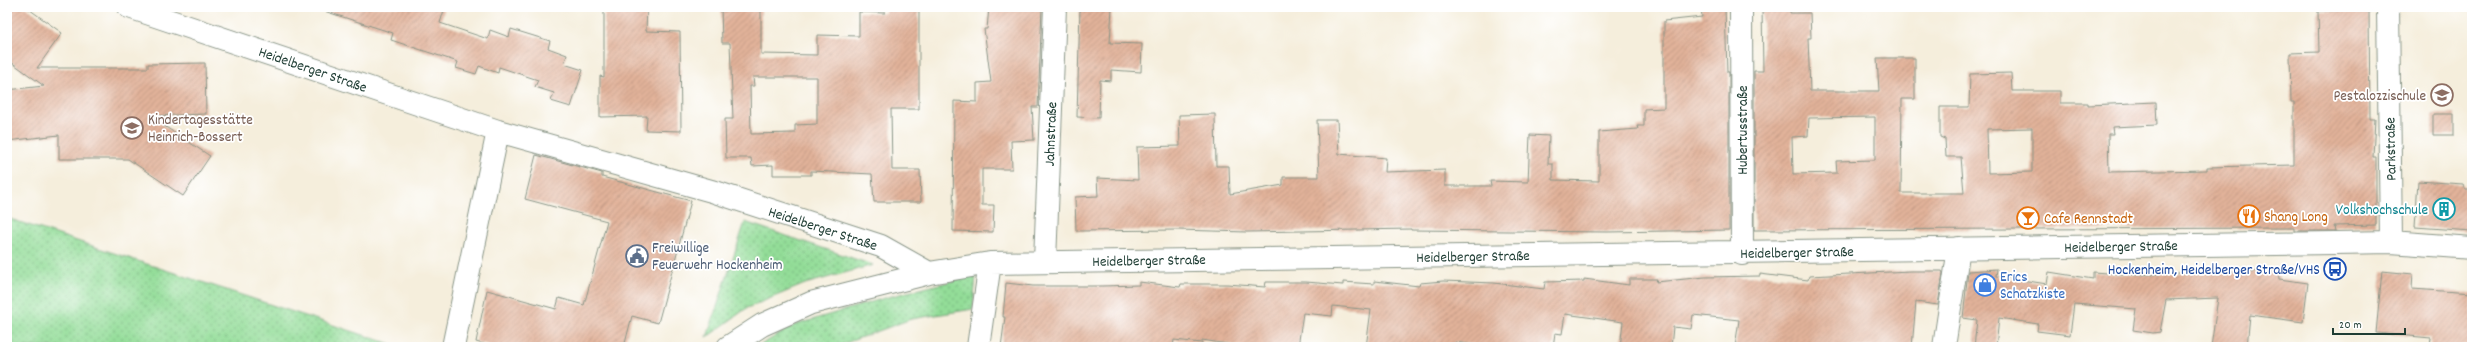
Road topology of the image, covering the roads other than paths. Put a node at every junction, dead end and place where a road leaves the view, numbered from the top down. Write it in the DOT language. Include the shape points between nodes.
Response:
graph roads {
  1 [pos="128,7"];
  2 [pos="1055,7"];
  3 [pos="1742,7"];
  4 [pos="2388,7"];
  5 [pos="498,131"];
  6 [pos="2391,242"];
  7 [pos="1958,248"];
  8 [pos="2472,248"];
  9 [pos="1742,254"];
  10 [pos="1045,261"];
  11 [pos="990,263"];
  12 [pos="929,273"];
  13 [pos="453,347"];
  14 [pos="728,347"];
  15 [pos="978,347"];
  16 [pos="1944,347"];
  1 -- 5 [label="street, Heidelberger Straße"];
  2 -- 10 [label="street, Jahnstraße"];
  3 -- 9 [label="street, Hubertusstraße"];
  4 -- 6 [label="street, Parkstraße"];
  5 -- 12 [label="street, Heidelberger Straße" via="715,192 866,241 881,246"];
  5 -- 13 [label="street"];
  6 -- 7 [label="street, Heidelberger Straße"];
  6 -- 8 [label="street, Heidelberger Straße"];
  7 -- 9 [label="street, Heidelberger Straße"];
  7 -- 16 [label="street"];
  9 -- 10 [label="street, Heidelberger Straße"];
  10 -- 11 [label="street, Heidelberger Straße"];
  11 -- 12 [label="street, Heidelberger Straße"];
  11 -- 15 [label="street"];
  12 -- 14 [label="street" via="812,303 762,325"];
}
